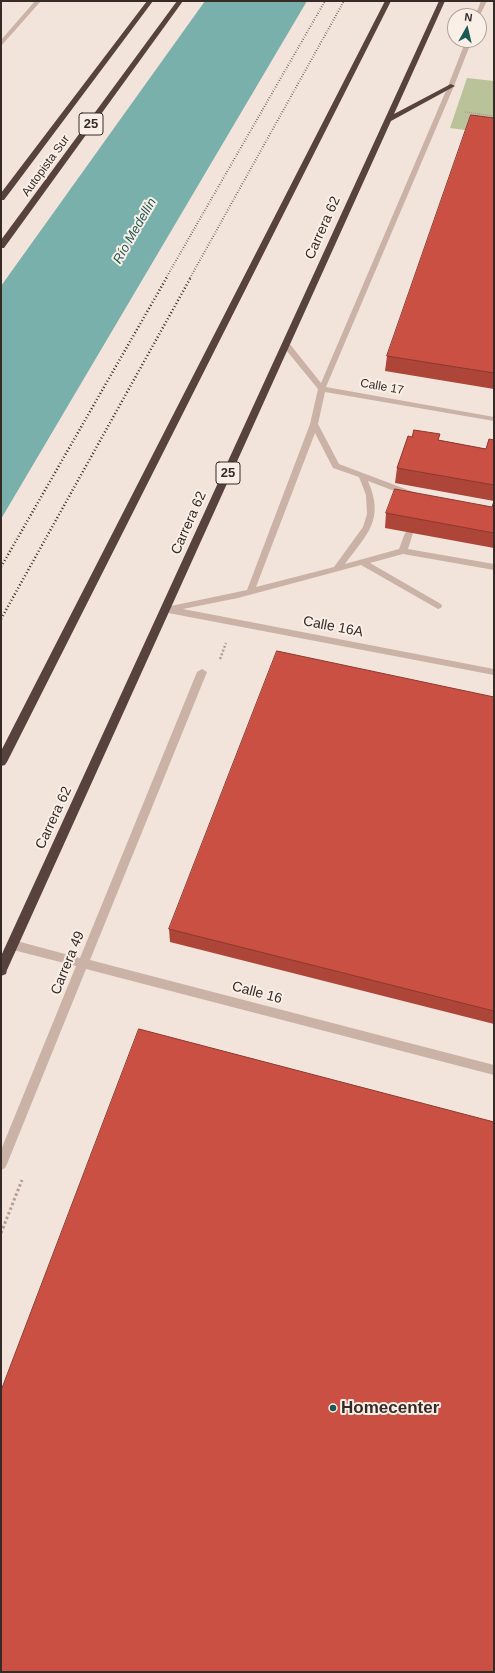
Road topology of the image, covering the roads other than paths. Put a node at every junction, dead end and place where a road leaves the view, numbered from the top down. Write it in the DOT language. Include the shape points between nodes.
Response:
graph roads {
  1 [pos="38,1"];
  2 [pos="150,1"];
  3 [pos="180,1"];
  4 [pos="388,1"];
  5 [pos="442,1"];
  6 [pos="1,44"];
  7 [pos="466,48"];
  8 [pos="451,86"];
  9 [pos="388,120"];
  10 [pos="1,198"];
  11 [pos="1,246"];
  12 [pos="286,345"];
  13 [pos="322,389"];
  14 [pos="494,419"];
  15 [pos="314,424"];
  16 [pos="362,476"];
  17 [pos="420,498"];
  18 [pos="409,533"];
  19 [pos="403,551"];
  20 [pos="362,562"];
  21 [pos="494,567"];
  22 [pos="337,568"];
  23 [pos="250,592"];
  24 [pos="438,606"];
  25 [pos="166,610"];
  26 [pos="202,672"];
  27 [pos="494,672"];
  28 [pos="1,762"];
  29 [pos="13,946"];
  30 [pos="84,963"];
  31 [pos="1,970"];
  32 [pos="494,1070"];
  33 [pos="1,1164"];
  1 -- 6 [label="street"];
  2 -- 10 [label="highway, Autopista Sur / 25"];
  3 -- 11 [label="highway, Autopista Sur / 25"];
  4 -- 28 [label="highway"];
  5 -- 9 [label="highway, Carrera 62 / 25"];
  7 -- 8 [label="street"];
  8 -- 9 [label="highway"];
  8 -- 13 [label="street"];
  9 -- 12 [label="highway, Carrera 62 / 25"];
  12 -- 13 [label="street"];
  12 -- 25 [label="highway, Carrera 62 / 25"];
  13 -- 14 [label="street, Calle 17"];
  13 -- 15 [label="street"];
  15 -- 16 [label="street" via="336,466"];
  15 -- 23 [label="street"];
  16 -- 17 [label="street"];
  16 -- 22 [label="street" via="370,495 371,514 367,528"];
  18 -- 19 [label="street"];
  19 -- 20 [label="street"];
  19 -- 21 [label="street"];
  20 -- 22 [label="street"];
  20 -- 24 [label="street"];
  22 -- 23 [label="street"];
  23 -- 25 [label="street"];
  25 -- 27 [label="street, Calle 16A"];
  25 -- 29 [label="highway, Carrera 62 / 25"];
  26 -- 30 [label="street, Carrera 49"];
  29 -- 30 [label="street, Calle 16"];
  29 -- 31 [label="highway, Carrera 62 / 25"];
  30 -- 32 [label="street, Calle 16"];
  30 -- 33 [label="street, Carrera 49"];
}
